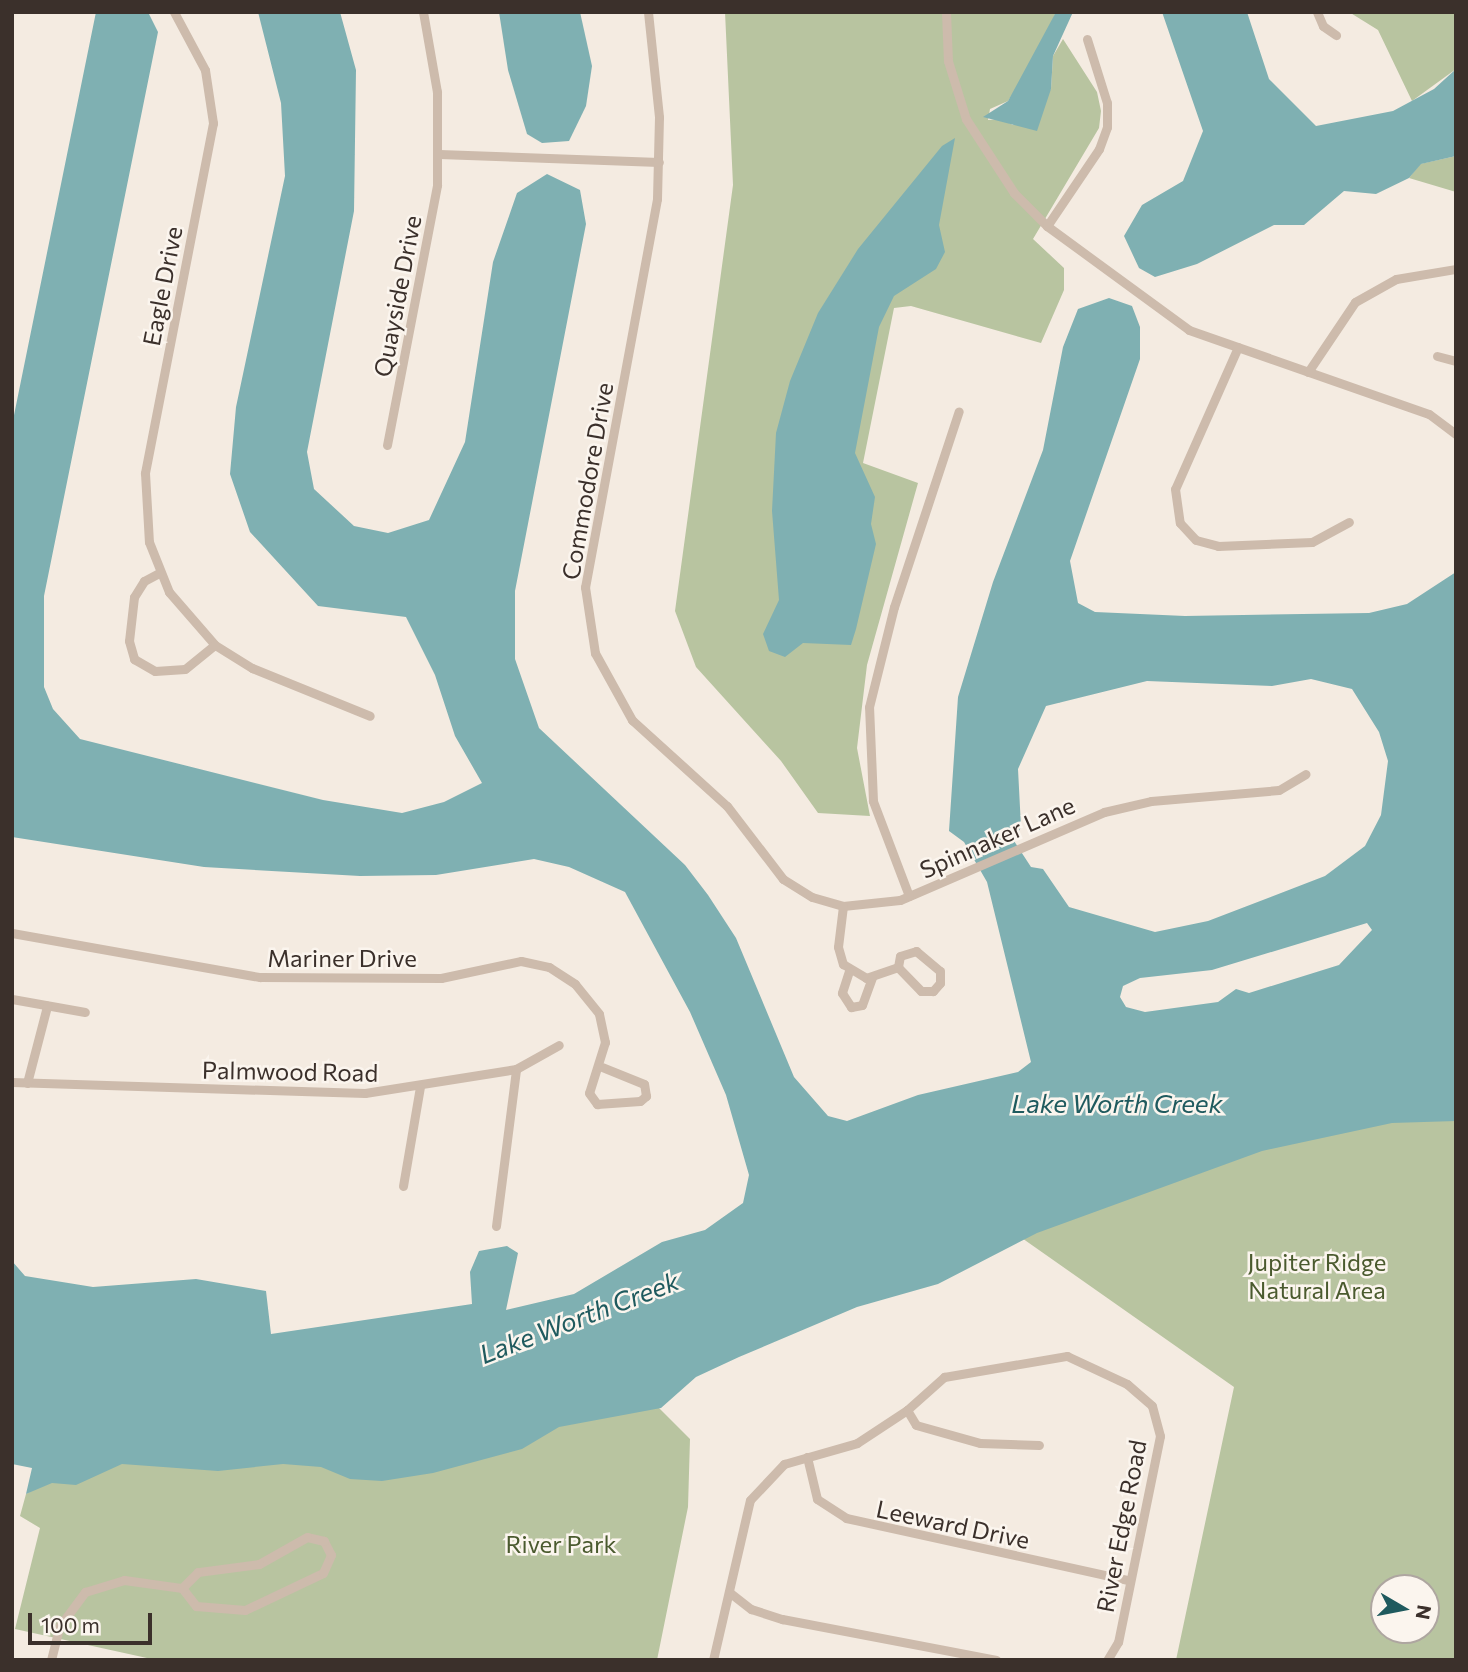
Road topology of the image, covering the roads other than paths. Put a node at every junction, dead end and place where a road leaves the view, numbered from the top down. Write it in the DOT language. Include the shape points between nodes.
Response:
graph roads {
  1 [pos="174,12"];
  2 [pos="423,12"];
  3 [pos="648,12"];
  4 [pos="946,12"];
  5 [pos="1317,12"];
  6 [pos="1336,35"];
  7 [pos="1087,39"];
  8 [pos="439,154"];
  9 [pos="659,162"];
  10 [pos="1047,226"];
  11 [pos="1456,269"];
  12 [pos="1238,347"];
  13 [pos="1437,356"];
  14 [pos="1456,361"];
  15 [pos="1308,372"];
  16 [pos="959,411"];
  17 [pos="1456,434"];
  18 [pos="387,445"];
  19 [pos="1349,522"];
  20 [pos="159,573"];
  21 [pos="215,645"];
  22 [pos="370,716"];
  23 [pos="1306,774"];
  24 [pos="909,896"];
  25 [pos="843,906"];
  26 [pos="12,933"];
  27 [pos="898,967"];
  28 [pos="849,971"];
  29 [pos="873,978"];
  30 [pos="12,999"];
  31 [pos="47,1006"];
  32 [pos="85,1012"];
  33 [pos="559,1045"];
  34 [pos="602,1067"];
  35 [pos="516,1069"];
  36 [pos="12,1082"];
  37 [pos="27,1083"];
  38 [pos="420,1087"];
  39 [pos="403,1186"];
  40 [pos="496,1226"];
  41 [pos="907,1410"];
  42 [pos="1039,1445"];
  43 [pos="807,1457"];
  44 [pos="1129,1580"];
  45 [pos="182,1588"];
  46 [pos="729,1592"];
  47 [pos="51,1660"];
  48 [pos="713,1660"];
  49 [pos="996,1660"];
  50 [pos="1107,1660"];
  1 -- 20 [label="street, Eagle Drive" via="205,71 213,123 145,473 146,528"];
  2 -- 8 [label="street, Quayside Drive" via="438,92"];
  3 -- 9 [label="street, Commodore Drive"];
  4 -- 10 [label="street" via="948,61 966,119 1014,194"];
  5 -- 6 [label="street" via="1323,26"];
  7 -- 10 [label="street" via="1107,103 1107,127 1099,149"];
  8 -- 9 [label="street"];
  8 -- 18 [label="street, Quayside Drive" via="432,223"];
  9 -- 25 [label="street, Commodore Drive" via="646,273 588,557 589,631 613,694 642,732 727,806 783,879 812,897"];
  10 -- 12 [label="street" via="1172,320"];
  11 -- 15 [label="street" via="1396,279 1355,302"];
  12 -- 15 [label="street"];
  12 -- 19 [label="street" via="1175,489 1180,523 1196,540 1218,546 1312,542"];
  13 -- 14 [label="street"];
  15 -- 17 [label="street" via="1429,414"];
  16 -- 24 [label="street, Spinnaker Lane" via="894,607 869,707 873,801"];
  20 -- 21 [label="street, Eagle Drive" via="181,610"];
  20 -- 21 [label="street" via="144,581 134,597 129,641 134,659 155,671 185,669"];
  21 -- 22 [label="street, Eagle Drive" via="252,667"];
  23 -- 24 [label="street, Spinnaker Lane" via="1279,790 1129,805"];
  24 -- 25 [label="street, Commodore Drive" via="872,906"];
  25 -- 28 [label="street" via="838,947"];
  26 -- 34 [label="street, Mariner Drive" via="260,977 441,978 521,961 549,967 575,984 599,1014 605,1041"];
  27 -- 27 [label="street" via="900,956 916,951 940,971 940,982 933,991 921,991"];
  27 -- 29 [label="street"];
  28 -- 29 [label="street"];
  28 -- 29 [label="street" via="842,993 851,1007 862,1005"];
  30 -- 31 [label="street"];
  31 -- 32 [label="street"];
  31 -- 37 [label="street"];
  33 -- 35 [label="street, Palmwood Road"];
  34 -- 34 [label="street, Mariner Drive" via="591,1081 589,1093 597,1104 640,1101 646,1096 644,1084"];
  35 -- 38 [label="street, Palmwood Road"];
  35 -- 40 [label="street"];
  36 -- 37 [label="street, Palmwood Road"];
  37 -- 38 [label="street, Palmwood Road" via="365,1093"];
  38 -- 39 [label="street"];
  41 -- 42 [label="street" via="916,1425 980,1443"];
  41 -- 43 [label="street, River Edge Road" via="857,1443"];
  41 -- 44 [label="street, River Edge Road" via="944,1377 1009,1361 1067,1356 1126,1384 1152,1406 1160,1436"];
  43 -- 44 [label="street, Leeward Drive" via="817,1499 846,1518"];
  43 -- 46 [label="street, River Edge Road" via="784,1464 750,1500"];
  44 -- 50 [label="street, River Edge Road" via="1118,1642"];
  45 -- 45 [label="street" via="198,1572 259,1564 307,1537 324,1541 331,1555 323,1573 245,1610 196,1606"];
  45 -- 47 [label="street" via="124,1580 85,1592 59,1627"];
  46 -- 48 [label="street, River Edge Road"];
  46 -- 49 [label="street" via="751,1609 782,1619"];
}
